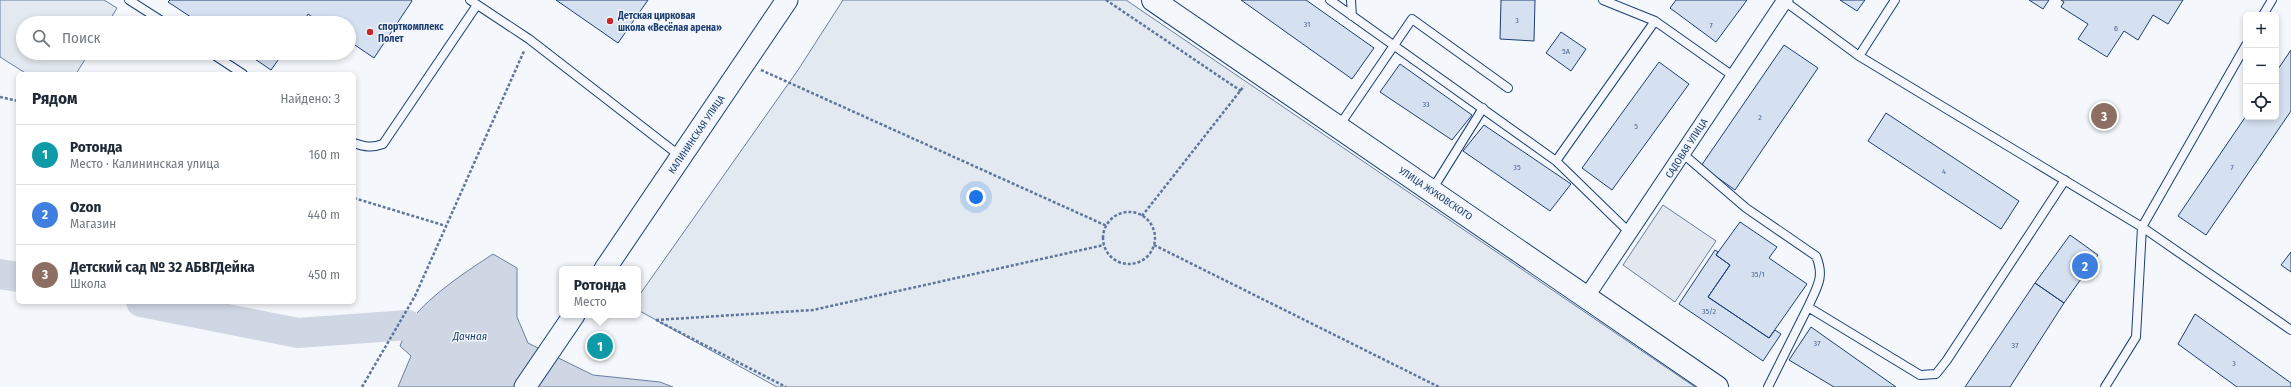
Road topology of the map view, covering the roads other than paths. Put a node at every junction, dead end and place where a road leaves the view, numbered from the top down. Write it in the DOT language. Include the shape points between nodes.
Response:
graph roads {
  1 [pos="129,0"];
  2 [pos="787,0"];
  3 [pos="1154,0"];
  4 [pos="1330,0"];
  5 [pos="1351,0"];
  6 [pos="1603,0"];
  7 [pos="1784,0"];
  8 [pos="1895,0"];
  9 [pos="2272,0"];
  10 [pos="473,2"];
  11 [pos="2265,12"];
  12 [pos="154,16"];
  13 [pos="1352,16"];
  14 [pos="1655,21"];
  15 [pos="1395,46"];
  16 [pos="2244,48"];
  17 [pos="1859,56"];
  18 [pos="222,60"];
  19 [pos="240,72"];
  20 [pos="1733,76"];
  21 [pos="1508,88"];
  22 [pos="1483,108"];
  23 [pos="1339,127"];
  24 [pos="356,144"];
  25 [pos="1682,153"];
  26 [pos="681,157"];
  27 [pos="1556,160"];
  28 [pos="2065,180"];
  29 [pos="1432,190"];
  30 [pos="2142,227"];
  31 [pos="1630,233"];
  32 [pos="607,266"];
  33 [pos="1587,296"];
  34 [pos="1808,306"];
  35 [pos="572,318"];
  36 [pos="2291,330"];
  37 [pos="525,387"];
  38 [pos="1717,387"];
  39 [pos="1768,387"];
  40 [pos="2105,387"];
  1 -- 12 [label="lane"];
  2 -- 26 [label="street, КАЛИНИНСКАЯ УЛИЦА"];
  3 -- 23 [label="main road, УЛИЦА ЖУКОВСКОГО"];
  4 -- 13 [label="lane"];
  5 -- 13 [label="lane"];
  6 -- 14 [label="lane"];
  7 -- 17 [label="lane"];
  7 -- 20 [label="street, САДОВАЯ УЛИЦА"];
  8 -- 17 [label="lane"];
  9 -- 11 [label="lane"];
  10 -- 24 [label="lane" via="383,144 366,147"];
  10 -- 26 [label="lane" via="529,39"];
  13 -- 15 [label="lane"];
  14 -- 20 [label="lane"];
  14 -- 27 [label="lane"];
  15 -- 21 [label="lane" via="1412,19"];
  15 -- 22 [label="lane"];
  15 -- 23 [label="lane"];
  16 -- 30 [label="lane"];
  17 -- 28 [label="lane"];
  18 -- 19 [label="lane"];
  20 -- 25 [label="street, САДОВАЯ УЛИЦА"];
  22 -- 27 [label="lane"];
  22 -- 29 [label="lane"];
  23 -- 29 [label="main road, УЛИЦА ЖУКОВСКОГО"];
  25 -- 31 [label="street, САДОВАЯ УЛИЦА"];
  25 -- 34 [label="lane" via="1746,208 1816,256 1821,267 1820,279"];
  26 -- 32 [label="street, КАЛИНИНСКАЯ УЛИЦА"];
  27 -- 31 [label="lane"];
  28 -- 30 [label="lane"];
  28 -- 34 [label="lane" via="1936,374 1920,376"];
  29 -- 33 [label="main road, УЛИЦА ЖУКОВСКОГО"];
  30 -- 36 [label="lane"];
  30 -- 40 [label="lane" via="2136,337"];
  31 -- 33 [label="street, САДОВАЯ УЛИЦА"];
  33 -- 38 [label="main road, УЛИЦА ЖУКОВСКОГО"];
  34 -- 39 [label="lane"];
  35 -- 37 [label="street"];
}
